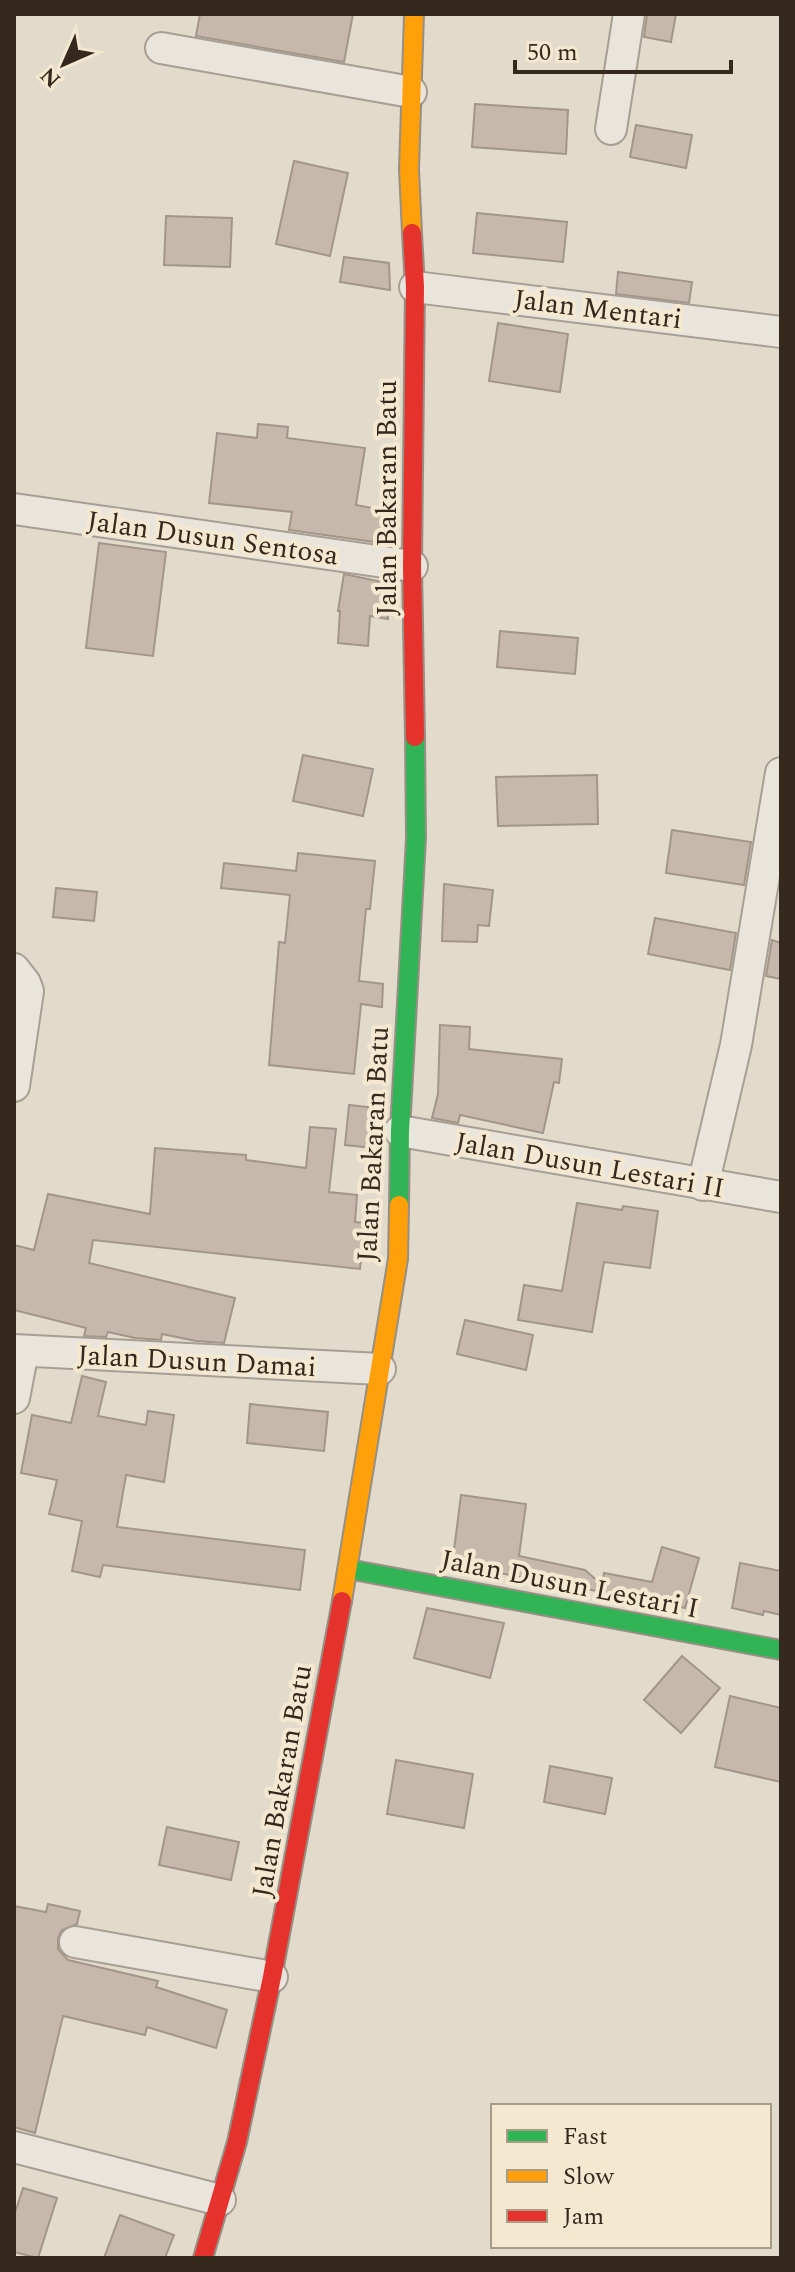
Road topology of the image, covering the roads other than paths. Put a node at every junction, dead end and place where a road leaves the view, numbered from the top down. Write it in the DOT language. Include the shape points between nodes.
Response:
graph roads {
  1 [pos="414,14"];
  2 [pos="629,14"];
  3 [pos="161,48"];
  4 [pos="411,92"];
  5 [pos="611,129"];
  6 [pos="415,287"];
  7 [pos="781,332"];
  8 [pos="14,509"];
  9 [pos="412,566"];
  10 [pos="781,773"];
  11 [pos="14,969"];
  12 [pos="14,1086"];
  13 [pos="400,1131"];
  14 [pos="703,1185"];
  15 [pos="781,1197"];
  16 [pos="18,1351"];
  17 [pos="380,1369"];
  18 [pos="14,1398"];
  19 [pos="348,1569"];
  20 [pos="781,1650"];
  21 [pos="75,1942"];
  22 [pos="272,1977"];
  23 [pos="14,2147"];
  24 [pos="220,2200"];
  25 [pos="203,2258"];
  1 -- 4 [label="main road, Jalan Bakaran Batu"];
  2 -- 5 [label="street"];
  3 -- 4 [label="street"];
  4 -- 6 [label="main road, Jalan Bakaran Batu"];
  6 -- 7 [label="street, Jalan Mentari"];
  6 -- 9 [label="main road, Jalan Bakaran Batu"];
  8 -- 9 [label="street, Jalan Dusun Sentosa"];
  9 -- 13 [label="main road, Jalan Bakaran Batu" via="416,838"];
  10 -- 14 [label="street" via="736,1045"];
  11 -- 12 [label="street" via="28,991"];
  13 -- 14 [label="street, Jalan Dusun Lestari II"];
  13 -- 17 [label="main road, Jalan Bakaran Batu" via="398,1259"];
  14 -- 15 [label="street, Jalan Dusun Lestari II"];
  16 -- 17 [label="street, Jalan Dusun Damai"];
  16 -- 18 [label="street"];
  17 -- 19 [label="main road, Jalan Bakaran Batu"];
  19 -- 20 [label="main road, Jalan Dusun Lestari I"];
  19 -- 22 [label="main road, Jalan Bakaran Batu"];
  21 -- 22 [label="street"];
  22 -- 24 [label="main road, Jalan Bakaran Batu"];
  23 -- 24 [label="street"];
  24 -- 25 [label="main road, Jalan Bakaran Batu"];
}
